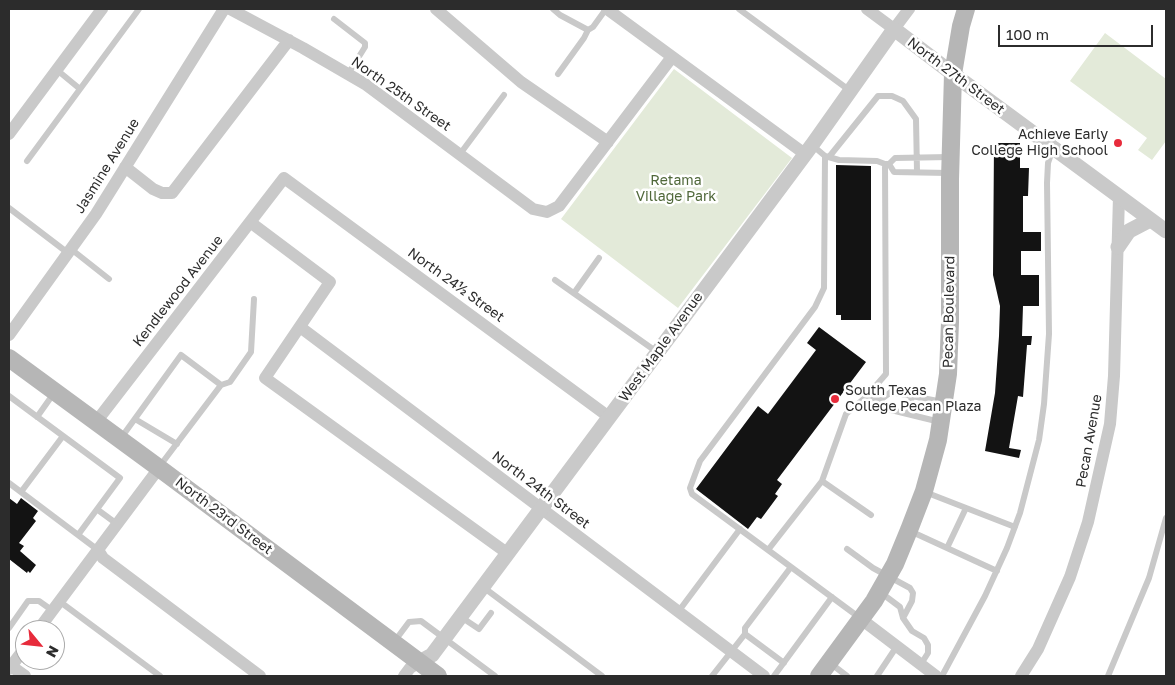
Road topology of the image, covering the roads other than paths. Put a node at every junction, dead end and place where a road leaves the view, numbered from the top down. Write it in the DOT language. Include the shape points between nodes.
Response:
graph roads {
  1 [pos="140,9"];
  2 [pos="224,9"];
  3 [pos="230,9"];
  4 [pos="436,9"];
  5 [pos="553,9"];
  6 [pos="607,9"];
  7 [pos="739,9"];
  8 [pos="867,9"];
  9 [pos="910,9"];
  10 [pos="966,9"];
  11 [pos="98,10"];
  12 [pos="334,19"];
  13 [pos="894,29"];
  14 [pos="588,30"];
  15 [pos="289,40"];
  16 [pos="672,57"];
  17 [pos="56,70"];
  18 [pos="348,74"];
  19 [pos="558,74"];
  20 [pos="953,74"];
  21 [pos="80,89"];
  22 [pos="850,91"];
  23 [pos="504,95"];
  24 [pos="9,134"];
  25 [pos="608,142"];
  26 [pos="1053,148"];
  27 [pos="808,149"];
  28 [pos="460,154"];
  29 [pos="827,156"];
  30 [pos="917,157"];
  31 [pos="27,161"];
  32 [pos="887,164"];
  33 [pos="950,165"];
  34 [pos="125,166"];
  35 [pos="917,172"];
  36 [pos="284,178"];
  37 [pos="1120,196"];
  38 [pos="9,208"];
  39 [pos="1150,220"];
  40 [pos="250,222"];
  41 [pos="1166,232"];
  42 [pos="1118,247"];
  43 [pos="69,251"];
  44 [pos="599,258"];
  45 [pos="109,278"];
  46 [pos="555,280"];
  47 [pos="574,293"];
  48 [pos="254,299"];
  49 [pos="300,327"];
  50 [pos="10,330"];
  51 [pos="657,352"];
  52 [pos="9,358"];
  53 [pos="221,385"];
  54 [pos="55,392"];
  55 [pos="9,396"];
  56 [pos="912,396"];
  57 [pos="866,397"];
  58 [pos="880,400"];
  59 [pos="945,402"];
  60 [pos="908,414"];
  61 [pos="36,417"];
  62 [pos="609,417"];
  63 [pos="135,419"];
  64 [pos="96,422"];
  65 [pos="941,422"];
  66 [pos="63,436"];
  67 [pos="120,440"];
  68 [pos="176,444"];
  69 [pos="159,468"];
  70 [pos="822,481"];
  71 [pos="9,483"];
  72 [pos="924,491"];
  73 [pos="21,492"];
  74 [pos="540,508"];
  75 [pos="966,508"];
  76 [pos="98,510"];
  77 [pos="871,515"];
  78 [pos="1166,518"];
  79 [pos="117,524"];
  80 [pos="1014,527"];
  81 [pos="740,529"];
  82 [pos="909,530"];
  83 [pos="78,535"];
  84 [pos="948,548"];
  85 [pos="847,549"];
  86 [pos="98,550"];
  87 [pos="768,550"];
  88 [pos="507,553"];
  89 [pos="791,567"];
  90 [pos="997,571"];
  91 [pos="884,584"];
  92 [pos="482,587"];
  93 [pos="832,597"];
  94 [pos="56,606"];
  95 [pos="678,612"];
  96 [pos="491,613"];
  97 [pos="460,616"];
  98 [pos="903,618"];
  99 [pos="861,619"];
  100 [pos="46,620"];
  101 [pos="9,628"];
  102 [pos="745,634"];
  103 [pos="444,638"];
  104 [pos="393,643"];
  105 [pos="897,646"];
  106 [pos="731,652"];
  107 [pos="419,662"];
  108 [pos="784,663"];
  109 [pos="921,664"];
  110 [pos="10,668"];
  111 [pos="824,670"];
  112 [pos="25,676"];
  113 [pos="160,676"];
  114 [pos="260,676"];
  115 [pos="404,676"];
  116 [pos="438,676"];
  117 [pos="494,676"];
  118 [pos="602,676"];
  119 [pos="712,676"];
  120 [pos="764,676"];
  121 [pos="774,676"];
  122 [pos="847,676"];
  123 [pos="877,676"];
  124 [pos="936,676"];
  125 [pos="942,676"];
  126 [pos="1021,676"];
  127 [pos="1108,676"];
  1 -- 21 [label="lane"];
  2 -- 34 [label="street, Jasmine Avenue"];
  3 -- 15 [label="street, North 25th Street"];
  4 -- 25 [label="street" via="521,82"];
  5 -- 14 [label="lane"];
  6 -- 14 [label="lane"];
  6 -- 16 [label="street"];
  7 -- 22 [label="lane"];
  8 -- 13 [label="street, North 27th Street"];
  9 -- 13 [label="street, West Maple Avenue"];
  10 -- 20 [label="main road, Pecan Boulevard"];
  11 -- 17 [label="street"];
  12 -- 18 [label="lane" via="365,43"];
  13 -- 20 [label="street, North 27th Street"];
  13 -- 22 [label="street, West Maple Avenue"];
  14 -- 19 [label="lane"];
  15 -- 18 [label="street, North 25th Street"];
  15 -- 34 [label="street" via="172,193 152,189"];
  16 -- 25 [label="street"];
  16 -- 27 [label="street"];
  17 -- 21 [label="lane"];
  17 -- 24 [label="street"];
  18 -- 28 [label="street, North 25th Street"];
  20 -- 26 [label="street, North 27th Street"];
  20 -- 33 [label="main road, Pecan Boulevard"];
  21 -- 31 [label="lane"];
  22 -- 27 [label="street, West Maple Avenue"];
  23 -- 28 [label="lane"];
  25 -- 28 [label="street, North 25th Street" via="559,206 547,212 534,208"];
  26 -- 37 [label="street, North 27th Street"];
  26 -- 80 [label="lane" via="1047,183 1049,334 1044,404 1039,440"];
  27 -- 29 [label="lane"];
  27 -- 51 [label="street, West Maple Avenue"];
  29 -- 30 [label="lane" via="878,96 892,96 903,101 916,119"];
  29 -- 32 [label="lane"];
  29 -- 81 [label="lane" via="824,288 815,307 700,461 690,488 692,494"];
  30 -- 32 [label="lane" via="895,158"];
  30 -- 33 [label="lane"];
  30 -- 35 [label="lane"];
  32 -- 35 [label="lane" via="894,172"];
  32 -- 57 [label="lane" via="886,374"];
  33 -- 35 [label="lane"];
  33 -- 59 [label="main road, Pecan Boulevard" via="950,322"];
  34 -- 43 [label="street, Jasmine Avenue"];
  36 -- 40 [label="street, Kendlewood Avenue"];
  36 -- 62 [label="street, North 24½ Street"];
  37 -- 39 [label="street, North 27th Street"];
  37 -- 42 [label="street, Pecan Avenue"];
  38 -- 43 [label="lane"];
  39 -- 41 [label="street, North 27th Street"];
  39 -- 42 [label="street" via="1129,231"];
  40 -- 49 [label="street" via="330,282"];
  40 -- 64 [label="street, Kendlewood Avenue"];
  42 -- 126 [label="street, Pecan Avenue" via="1110,424 1088,522 1070,577 1038,649"];
  43 -- 45 [label="lane"];
  43 -- 50 [label="street, Jasmine Avenue"];
  44 -- 47 [label="lane"];
  46 -- 47 [label="lane"];
  47 -- 51 [label="lane"];
  48 -- 53 [label="lane" via="251,352 230,382"];
  49 -- 74 [label="street, North 24th Street"];
  49 -- 88 [label="street" via="266,378"];
  51 -- 62 [label="street, West Maple Avenue"];
  52 -- 54 [label="main road, North 23rd Street"];
  53 -- 63 [label="lane" via="182,355"];
  53 -- 68 [label="lane"];
  54 -- 61 [label="lane"];
  54 -- 64 [label="main road, North 23rd Street"];
  55 -- 61 [label="lane"];
  56 -- 58 [label="lane" via="891,392"];
  56 -- 59 [label="lane"];
  56 -- 60 [label="lane"];
  57 -- 58 [label="lane"];
  57 -- 70 [label="lane" via="846,414"];
  58 -- 60 [label="lane" via="887,409"];
  59 -- 65 [label="main road, Pecan Boulevard"];
  60 -- 65 [label="lane"];
  61 -- 66 [label="lane"];
  62 -- 74 [label="street, West Maple Avenue"];
  63 -- 67 [label="lane"];
  63 -- 68 [label="lane"];
  64 -- 67 [label="main road, North 23rd Street"];
  65 -- 72 [label="main road, Pecan Boulevard"];
  66 -- 73 [label="lane"];
  66 -- 76 [label="lane" via="120,478"];
  67 -- 69 [label="main road, North 23rd Street"];
  68 -- 69 [label="lane"];
  69 -- 79 [label="street"];
  69 -- 104 [label="main road, North 23rd Street"];
  70 -- 77 [label="lane"];
  70 -- 87 [label="lane"];
  71 -- 73 [label="lane"];
  72 -- 75 [label="lane"];
  72 -- 82 [label="main road, Pecan Boulevard"];
  73 -- 83 [label="lane"];
  74 -- 88 [label="street, West Maple Avenue"];
  74 -- 95 [label="street, North 24th Street"];
  75 -- 80 [label="lane"];
  75 -- 84 [label="lane"];
  76 -- 79 [label="lane"];
  76 -- 83 [label="lane"];
  78 -- 127 [label="lane" via="1149,578"];
  79 -- 86 [label="street"];
  80 -- 90 [label="lane"];
  81 -- 87 [label="lane"];
  81 -- 95 [label="lane"];
  82 -- 84 [label="lane"];
  82 -- 91 [label="main road, Pecan Boulevard"];
  83 -- 86 [label="lane"];
  84 -- 90 [label="lane"];
  85 -- 91 [label="lane" via="874,568"];
  86 -- 94 [label="street"];
  86 -- 114 [label="street" via="103,558"];
  87 -- 89 [label="lane"];
  88 -- 92 [label="street, West Maple Avenue"];
  89 -- 93 [label="lane"];
  89 -- 102 [label="lane" via="745,628"];
  90 -- 125 [label="lane"];
  91 -- 98 [label="lane" via="900,607"];
  91 -- 98 [label="lane" via="910,588 913,592"];
  91 -- 99 [label="main road, Pecan Boulevard"];
  92 -- 97 [label="street, West Maple Avenue"];
  92 -- 118 [label="lane"];
  93 -- 99 [label="lane"];
  93 -- 108 [label="lane"];
  94 -- 100 [label="street"];
  94 -- 101 [label="lane" via="28,601"];
  94 -- 113 [label="lane"];
  95 -- 106 [label="street, North 24th Street"];
  96 -- 97 [label="lane" via="479,629"];
  97 -- 103 [label="street, West Maple Avenue"];
  98 -- 109 [label="lane" via="928,645"];
  99 -- 105 [label="street"];
  99 -- 111 [label="main road, Pecan Boulevard"];
  102 -- 106 [label="lane"];
  102 -- 108 [label="lane"];
  103 -- 104 [label="lane" via="421,621 409,622"];
  103 -- 107 [label="street, West Maple Avenue" via="432,655"];
  103 -- 117 [label="lane"];
  104 -- 107 [label="main road, North 23rd Street"];
  105 -- 109 [label="street"];
  105 -- 123 [label="lane"];
  106 -- 119 [label="lane"];
  106 -- 120 [label="street, North 24th Street"];
  107 -- 115 [label="street, West Maple Avenue"];
  107 -- 116 [label="main road, North 23rd Street"];
  108 -- 121 [label="lane"];
  109 -- 124 [label="street"];
  110 -- 112 [label="street"];
  111 -- 122 [label="lane"];
}
